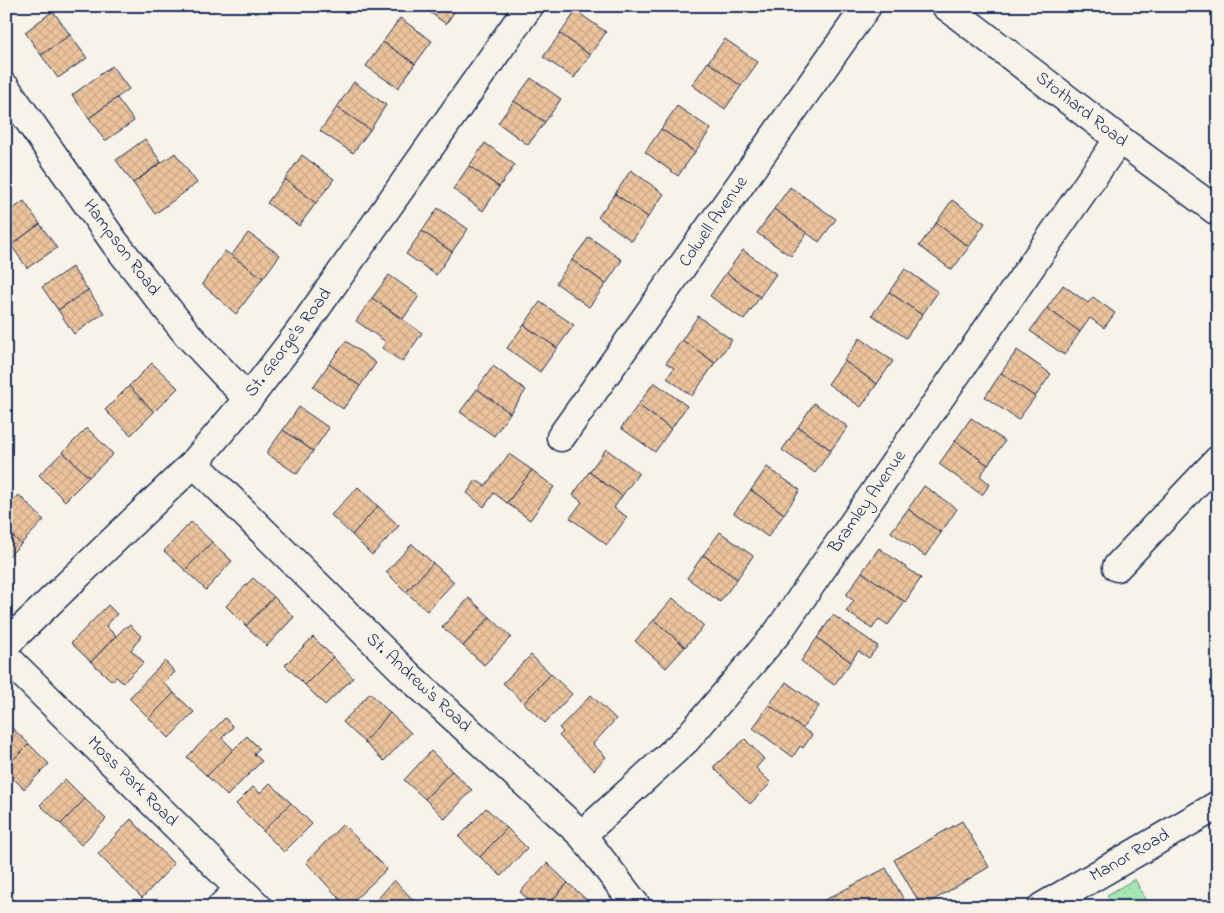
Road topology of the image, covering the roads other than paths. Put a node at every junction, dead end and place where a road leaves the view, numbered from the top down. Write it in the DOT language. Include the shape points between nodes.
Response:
graph roads {
  1 [pos="529,6"];
  2 [pos="867,6"];
  3 [pos="946,6"];
  4 [pos="6,88"];
  5 [pos="1119,140"];
  6 [pos="1218,212"];
  7 [pos="248,399"];
  8 [pos="561,437"];
  9 [pos="1218,460"];
  10 [pos="194,463"];
  11 [pos="1117,567"];
  12 [pos="6,644"];
  13 [pos="6,657"];
  14 [pos="1218,806"];
  15 [pos="582,835"];
  16 [pos="239,901"];
  17 [pos="637,907"];
  18 [pos="1042,907"];
  1 -- 7 [label="street, St. George's Road" via="298,334"];
  2 -- 8 [label="street, Colwell Avenue"];
  3 -- 5 [label="street, Stothard Road"];
  4 -- 7 [label="street, Hampson Road" via="115,243 188,335"];
  5 -- 6 [label="street, Stothard Road"];
  5 -- 15 [label="street, Bramley Avenue" via="778,632 686,740"];
  7 -- 10 [label="street, St. George's Road"];
  9 -- 11 [label="street"];
  10 -- 12 [label="street, St. George's Road"];
  10 -- 15 [label="street, St. Andrew's Road" via="409,676"];
  13 -- 16 [label="street, Moss Park Road"];
  14 -- 18 [label="street, Manor Road"];
  15 -- 17 [label="street, St. Andrew's Road"];
}
